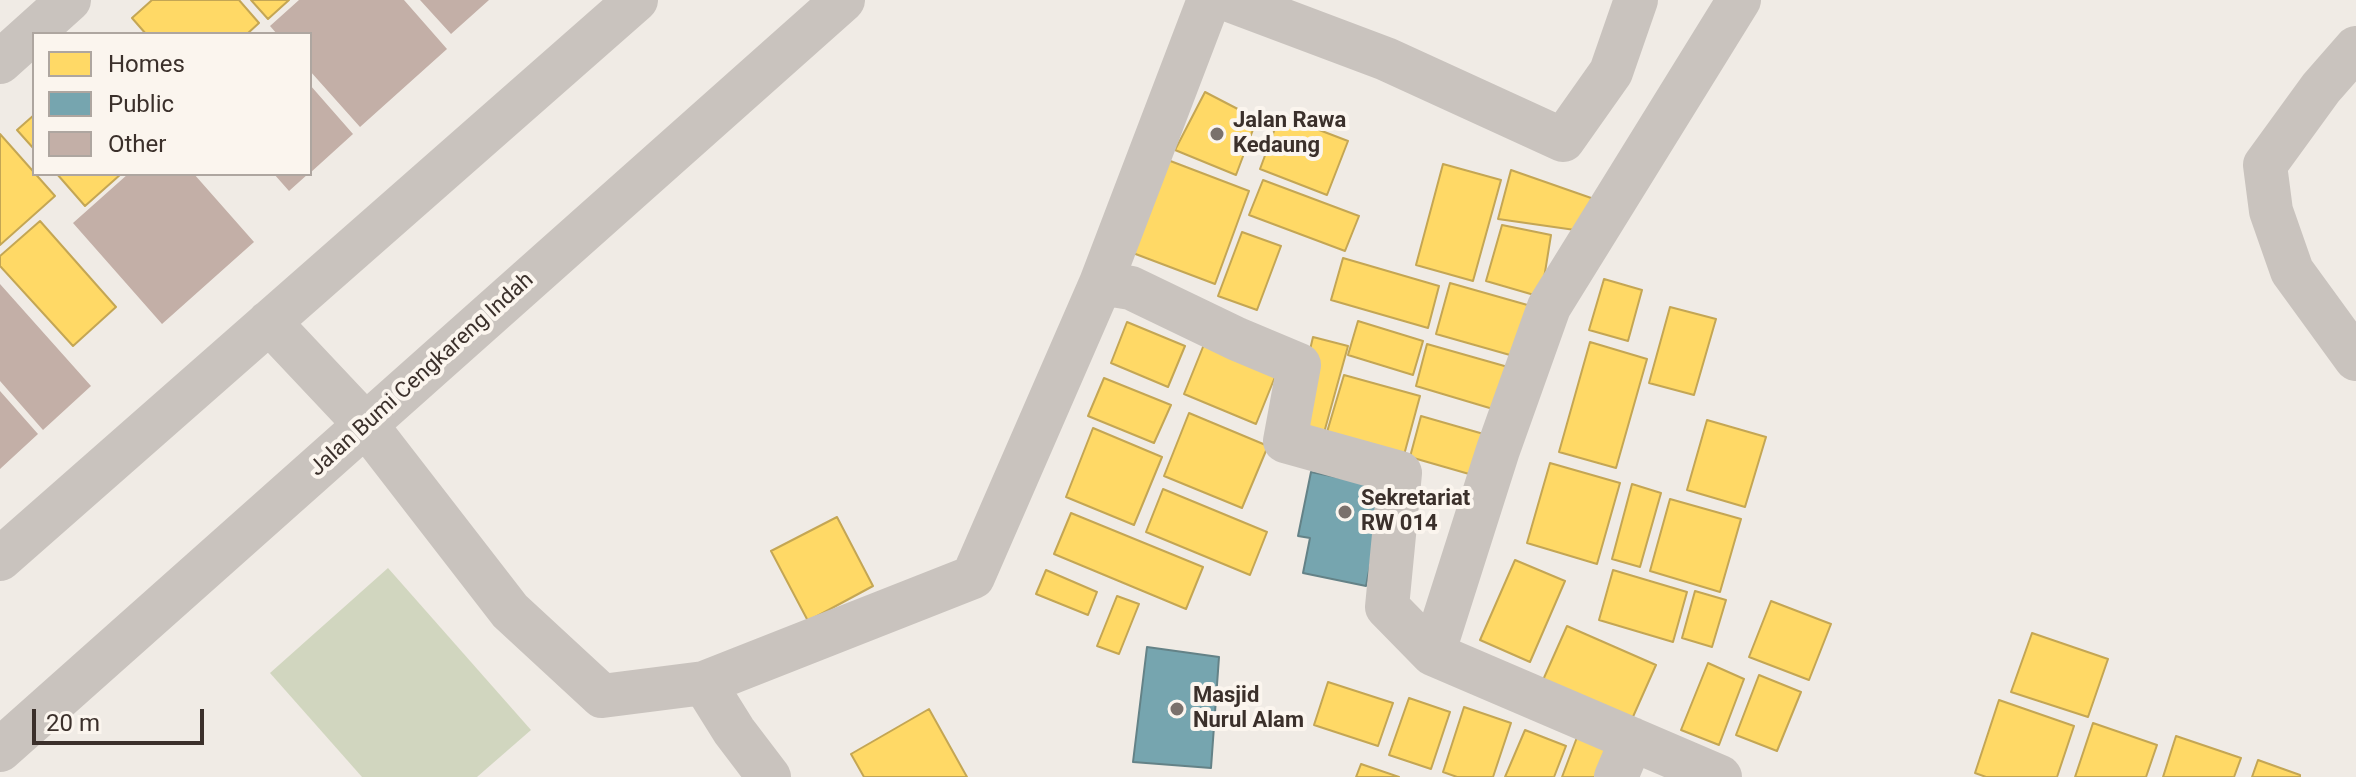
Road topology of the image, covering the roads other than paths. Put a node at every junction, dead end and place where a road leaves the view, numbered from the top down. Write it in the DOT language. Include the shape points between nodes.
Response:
graph roads {
  1 [pos="636,0"];
  2 [pos="843,0"];
  3 [pos="1209,0"];
  4 [pos="1229,0"];
  5 [pos="1636,0"];
  6 [pos="1739,0"];
  7 [pos="56,4"];
  8 [pos="1300,12"];
  9 [pos="2356,48"];
  10 [pos="0,62"];
  11 [pos="1101,283"];
  12 [pos="269,322"];
  13 [pos="2356,359"];
  14 [pos="366,425"];
  15 [pos="0,559"];
  16 [pos="1433,654"];
  17 [pos="704,683"];
  18 [pos="0,750"];
  19 [pos="1624,758"];
  20 [pos="769,777"];
  21 [pos="1720,777"];
  1 -- 12 [label="street"];
  2 -- 14 [label="street, Jalan Bumi Cengkareng Indah"];
  3 -- 11 [label="street"];
  4 -- 8 [label="street"];
  5 -- 8 [label="street" via="1611,72 1563,140 1386,59"];
  6 -- 16 [label="street" via="1549,307"];
  7 -- 10 [label="street"];
  9 -- 13 [label="street" via="2265,165 2271,211 2292,271"];
  11 -- 16 [label="street" via="1131,288 1299,365 1285,441 1400,473 1387,607"];
  11 -- 17 [label="street" via="973,577"];
  12 -- 14 [label="street"];
  12 -- 15 [label="street"];
  14 -- 17 [label="street" via="510,611 602,696"];
  14 -- 18 [label="street, Jalan Bumi Cengkareng Indah"];
  16 -- 19 [label="street"];
  17 -- 20 [label="street"];
  19 -- 21 [label="street"];
}
